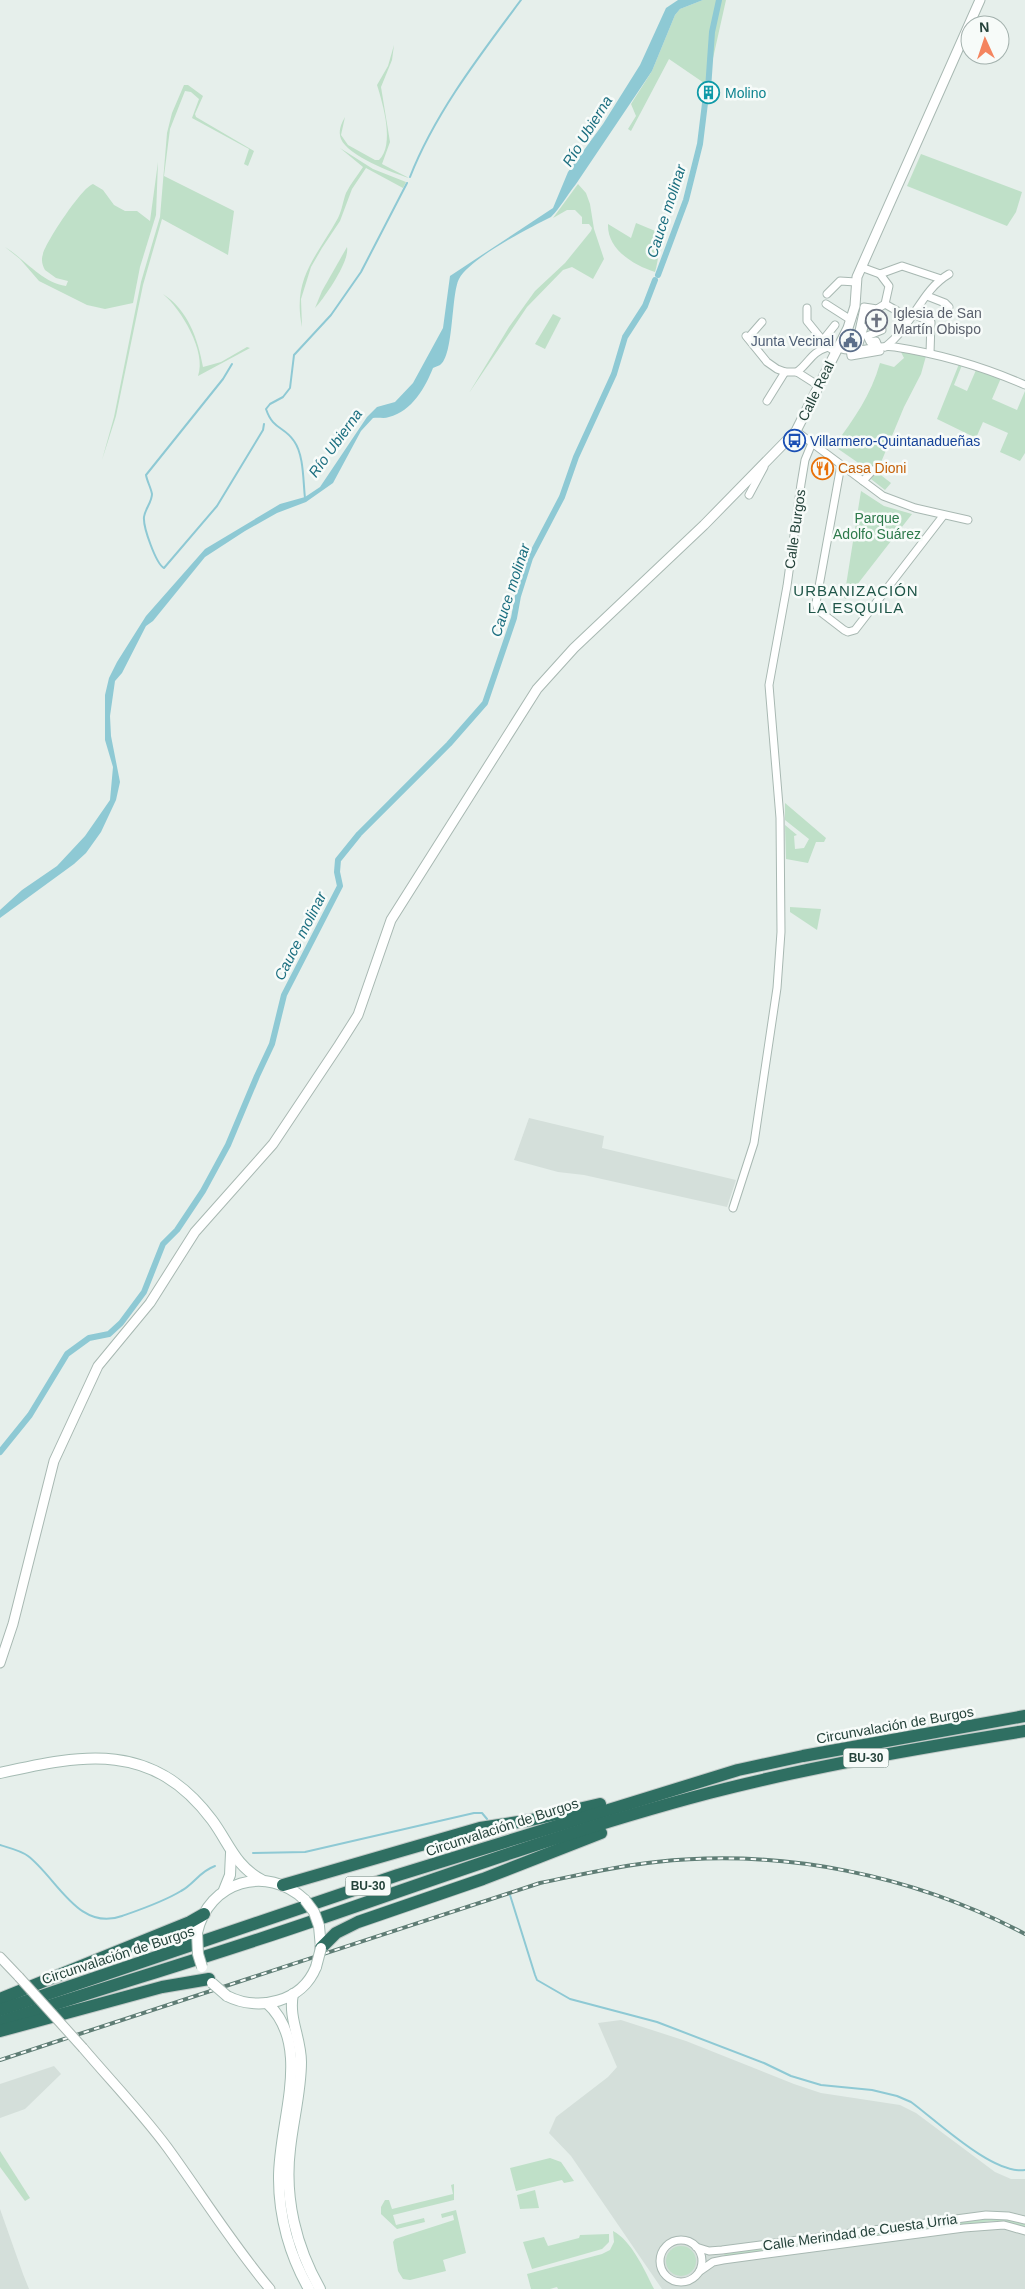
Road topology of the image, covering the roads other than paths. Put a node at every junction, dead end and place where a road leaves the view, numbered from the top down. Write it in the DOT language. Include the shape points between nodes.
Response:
graph roads {
  1 [pos="980,0"];
  2 [pos="861,267"];
  3 [pos="880,274"];
  4 [pos="949,274"];
  5 [pos="941,279"];
  6 [pos="856,282"];
  7 [pos="827,294"];
  8 [pos="927,296"];
  9 [pos="826,304"];
  10 [pos="855,304"];
  11 [pos="885,304"];
  12 [pos="949,306"];
  13 [pos="807,308"];
  14 [pos="867,308"];
  15 [pos="899,312"];
  16 [pos="915,315"];
  17 [pos="851,320"];
  18 [pos="762,322"];
  19 [pos="835,325"];
  20 [pos="823,340"];
  21 [pos="882,347"];
  22 [pos="834,349"];
  23 [pos="853,351"];
  24 [pos="930,354"];
  25 [pos="785,372"];
  26 [pos="797,372"];
  27 [pos="1025,385"];
  28 [pos="819,386"];
  29 [pos="768,401"];
  30 [pos="796,431"];
  31 [pos="812,443"];
  32 [pos="765,464"];
  33 [pos="841,465"];
  34 [pos="873,470"];
  35 [pos="863,481"];
  36 [pos="749,495"];
  37 [pos="943,516"];
  38 [pos="968,520"];
  39 [pos="732,1208"];
  40 [pos="0,1663"];
  41 [pos="1025,1716"];
  42 [pos="1025,1730"];
  43 [pos="738,1770"];
  44 [pos="0,1773"];
  45 [pos="709,1793"];
  46 [pos="230,1847"];
  47 [pos="262,1880"];
  48 [pos="283,1885"];
  49 [pos="224,1890"];
  50 [pos="204,1914"];
  51 [pos="321,1948"];
  52 [pos="0,1957"];
  53 [pos="210,1981"];
  54 [pos="293,1994"];
  55 [pos="0,1999"];
  56 [pos="267,2003"];
  57 [pos="0,2010"];
  58 [pos="0,2022"];
  59 [pos="0,2031"];
  60 [pos="1025,2220"];
  61 [pos="1025,2231"];
  62 [pos="696,2247"];
  63 [pos="700,2271"];
  64 [pos="270,2289"];
  65 [pos="309,2289"];
  66 [pos="320,2289"];
  1 -- 2 [label="street, Calle Real"];
  2 -- 3 [label="street"];
  2 -- 6 [label="street, Calle Real"];
  3 -- 5 [label="street" via="902,266"];
  3 -- 11 [label="street" via="889,286"];
  4 -- 5 [label="street"];
  5 -- 8 [label="street"];
  6 -- 7 [label="street" via="840,282"];
  6 -- 10 [label="street, Calle Real"];
  8 -- 12 [label="street"];
  8 -- 16 [label="street"];
  9 -- 17 [label="street"];
  10 -- 14 [label="street"];
  10 -- 17 [label="street, Calle Real"];
  11 -- 14 [label="street" via="877,309"];
  11 -- 15 [label="street"];
  13 -- 20 [label="street" via="807,321"];
  14 -- 21 [label="street" via="870,325 881,324 882,330 868,336 870,342 876,341"];
  14 -- 23 [label="street" via="864,308"];
  16 -- 21 [label="street" via="898,337"];
  16 -- 24 [label="street" via="931,322"];
  17 -- 22 [label="street, Calle Real"];
  18 -- 25 [label="street" via="747,337 767,362"];
  19 -- 20 [label="street"];
  20 -- 22 [label="street"];
  21 -- 23 [label="street" via="880,351 851,356"];
  21 -- 24 [label="street"];
  22 -- 23 [label="street"];
  22 -- 26 [label="street" via="816,351"];
  22 -- 28 [label="street, Calle Real"];
  24 -- 27 [label="street" via="983,368"];
  25 -- 26 [label="street"];
  25 -- 29 [label="street"];
  26 -- 28 [label="street"];
  28 -- 30 [label="street, Calle Real"];
  30 -- 31 [label="street"];
  30 -- 32 [label="street, Calle Real"];
  31 -- 33 [label="street"];
  31 -- 39 [label="street, Calle Burgos" via="805,460 769,685 780,818 781,932 777,988 758,1125"];
  32 -- 36 [label="street"];
  32 -- 40 [label="street, Calle Real" via="574,648 537,689 391,920 360,1009 339,1045 273,1144 196,1232 150,1303 98,1366 54,1462 12,1630"];
  33 -- 35 [label="street"];
  33 -- 37 [label="street" via="816,603 818,610 844,630 855,630"];
  34 -- 35 [label="street"];
  35 -- 37 [label="street" via="896,502"];
  37 -- 38 [label="street"];
  41 -- 43 [label="highway, Circunvalación de Burgos / BU-30"];
  42 -- 45 [label="highway, Circunvalación de Burgos / BU-30" via="904,1750"];
  43 -- 48 [label="highway" via="531,1820 480,1828"];
  43 -- 57 [label="highway, Circunvalación de Burgos / BU-30" via="398,1875"];
  44 -- 46 [label="main road" via="82,1758 125,1760 166,1777 188,1793 203,1808"];
  45 -- 51 [label="highway" via="483,1879 358,1922 336,1933"];
  45 -- 58 [label="highway, Circunvalación de Burgos / BU-30" via="509,1853 313,1921"];
  46 -- 47 [label="main road" via="243,1868"];
  46 -- 49 [label="main road" via="230,1874"];
  47 -- 48 [label="main road"];
  47 -- 49 [label="main road" via="242,1882"];
  48 -- 51 [label="main road, bridge" via="305,1900 314,1912"];
  49 -- 50 [label="main road"];
  50 -- 53 [label="main road, bridge" via="197,1933 198,1954"];
  50 -- 55 [label="highway"];
  51 -- 54 [label="main road, bridge" via="309,1980"];
  52 -- 64 [label="street, bridge" via="137,2109 211,2214"];
  53 -- 56 [label="main road, bridge" via="227,1996 247,2003"];
  53 -- 59 [label="highway" via="162,1988"];
  54 -- 56 [label="main road"];
  54 -- 66 [label="main road" via="291,2015 300,2046 301,2068 288,2186 298,2239"];
  56 -- 65 [label="main road" via="284,2024 290,2047 290,2082 278,2182 290,2247"];
  60 -- 62 [label="street, Calle Merindad de Cuesta Urria" via="986,2215 722,2250"];
  61 -- 63 [label="street, Calle Merindad de Cuesta Urria" via="1004,2225 964,2228 723,2260 713,2262"];
  62 -- 63 [label="street" via="702,2260"];
  62 -- 63 [label="street" via="685,2241 672,2242 662,2251 660,2264 665,2276 675,2282 687,2282"];
}
